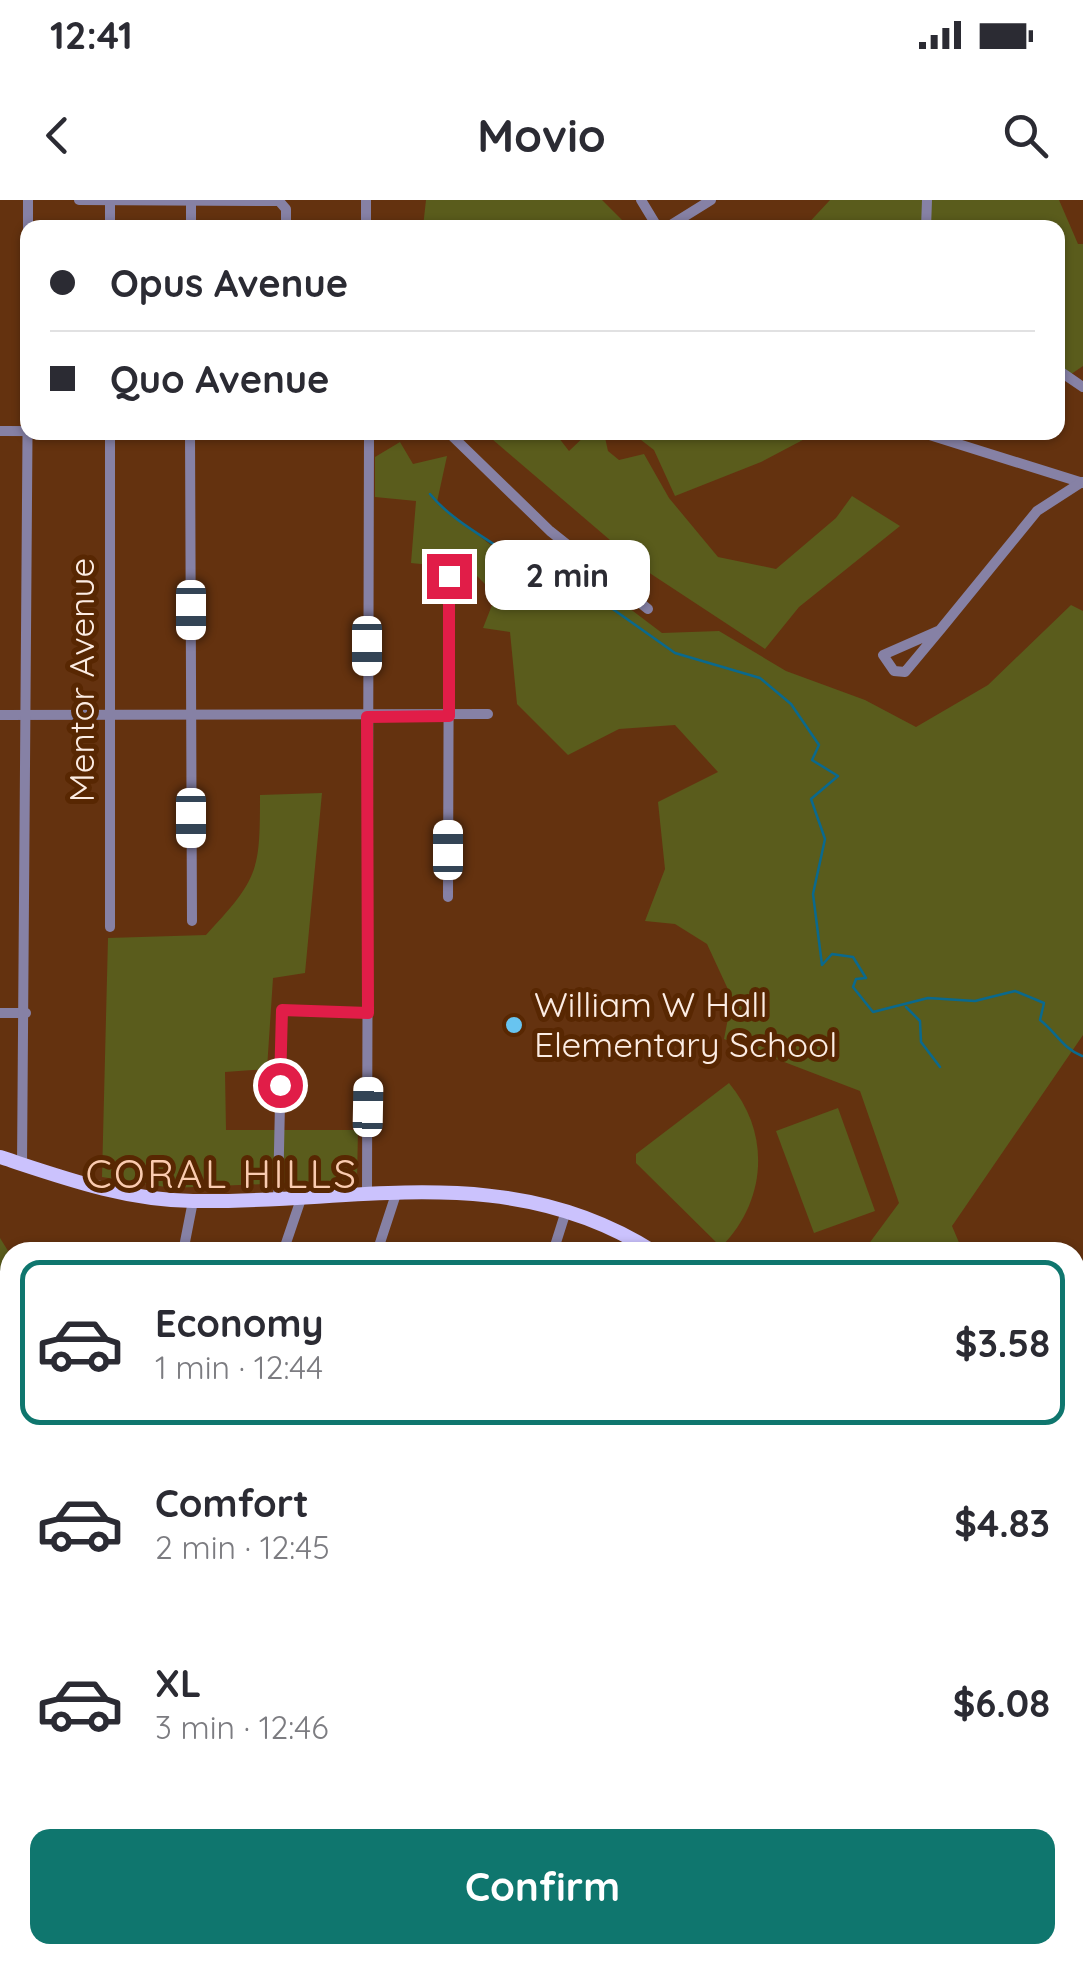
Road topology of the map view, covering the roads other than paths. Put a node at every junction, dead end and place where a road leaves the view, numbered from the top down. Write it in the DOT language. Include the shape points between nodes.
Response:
graph roads {
  1 [pos="79,200"];
  2 [pos="110,200"];
  3 [pos="191,200"];
  4 [pos="640,200"];
  5 [pos="711,200"];
  6 [pos="285,220"];
  7 [pos="656,220"];
  8 [pos="676,220"];
  9 [pos="27,440"];
  10 [pos="110,440"];
  11 [pos="190,440"];
  12 [pos="369,440"];
  13 [pos="456,440"];
  14 [pos="946,440"];
  15 [pos="1082,482"];
  16 [pos="449,576"];
  17 [pos="648,608"];
  18 [pos="940,630"];
  19 [pos="488,714"];
  20 [pos="0,715"];
  21 [pos="27,716"];
  22 [pos="110,716"];
  23 [pos="191,716"];
  24 [pos="449,716"];
  25 [pos="367,717"];
  26 [pos="448,896"];
  27 [pos="192,920"];
  28 [pos="110,927"];
  29 [pos="0,1013"];
  30 [pos="26,1013"];
  31 [pos="368,1013"];
  32 [pos="0,1158"];
  33 [pos="22,1165"];
  34 [pos="396,1191"];
  35 [pos="366,1193"];
  36 [pos="302,1196"];
  37 [pos="278,1198"];
  38 [pos="193,1202"];
  39 [pos="566,1211"];
  40 [pos="185,1242"];
  41 [pos="286,1242"];
  42 [pos="379,1242"];
  43 [pos="555,1242"];
  44 [pos="629,1242"];
  1 -- 2 [label="street"];
  2 -- 3 [label="street"];
  3 -- 6 [label="street" via="284,205"];
  4 -- 7 [label="street"];
  5 -- 8 [label="street"];
  9 -- 21 [label="street"];
  10 -- 22 [label="street, Mentor Avenue"];
  11 -- 23 [label="street"];
  12 -- 25 [label="street"];
  13 -- 17 [label="street" via="550,531"];
  14 -- 15 [label="street"];
  15 -- 18 [label="street" via="1037,511"];
  16 -- 24 [label="street"];
  18 -- 18 [label="street" via="905,672 894,671 883,655"];
  19 -- 24 [label="street"];
  20 -- 21 [label="street"];
  21 -- 22 [label="street"];
  21 -- 30 [label="street"];
  22 -- 23 [label="street"];
  22 -- 28 [label="street, Mentor Avenue"];
  23 -- 25 [label="street"];
  23 -- 27 [label="street"];
  24 -- 25 [label="street"];
  24 -- 26 [label="street"];
  25 -- 31 [label="street"];
  29 -- 30 [label="street"];
  30 -- 33 [label="street"];
  31 -- 35 [label="street"];
  31 -- 37 [label="street" via="282,1010"];
  32 -- 33 [label="main road"];
  33 -- 38 [label="main road" via="94,1189"];
  34 -- 35 [label="main road"];
  34 -- 39 [label="main road" via="485,1192"];
  34 -- 42 [label="street"];
  35 -- 36 [label="main road"];
  36 -- 37 [label="main road"];
  36 -- 41 [label="street"];
  37 -- 38 [label="main road"];
  38 -- 40 [label="street"];
  39 -- 43 [label="street"];
  39 -- 44 [label="main road"];
}
